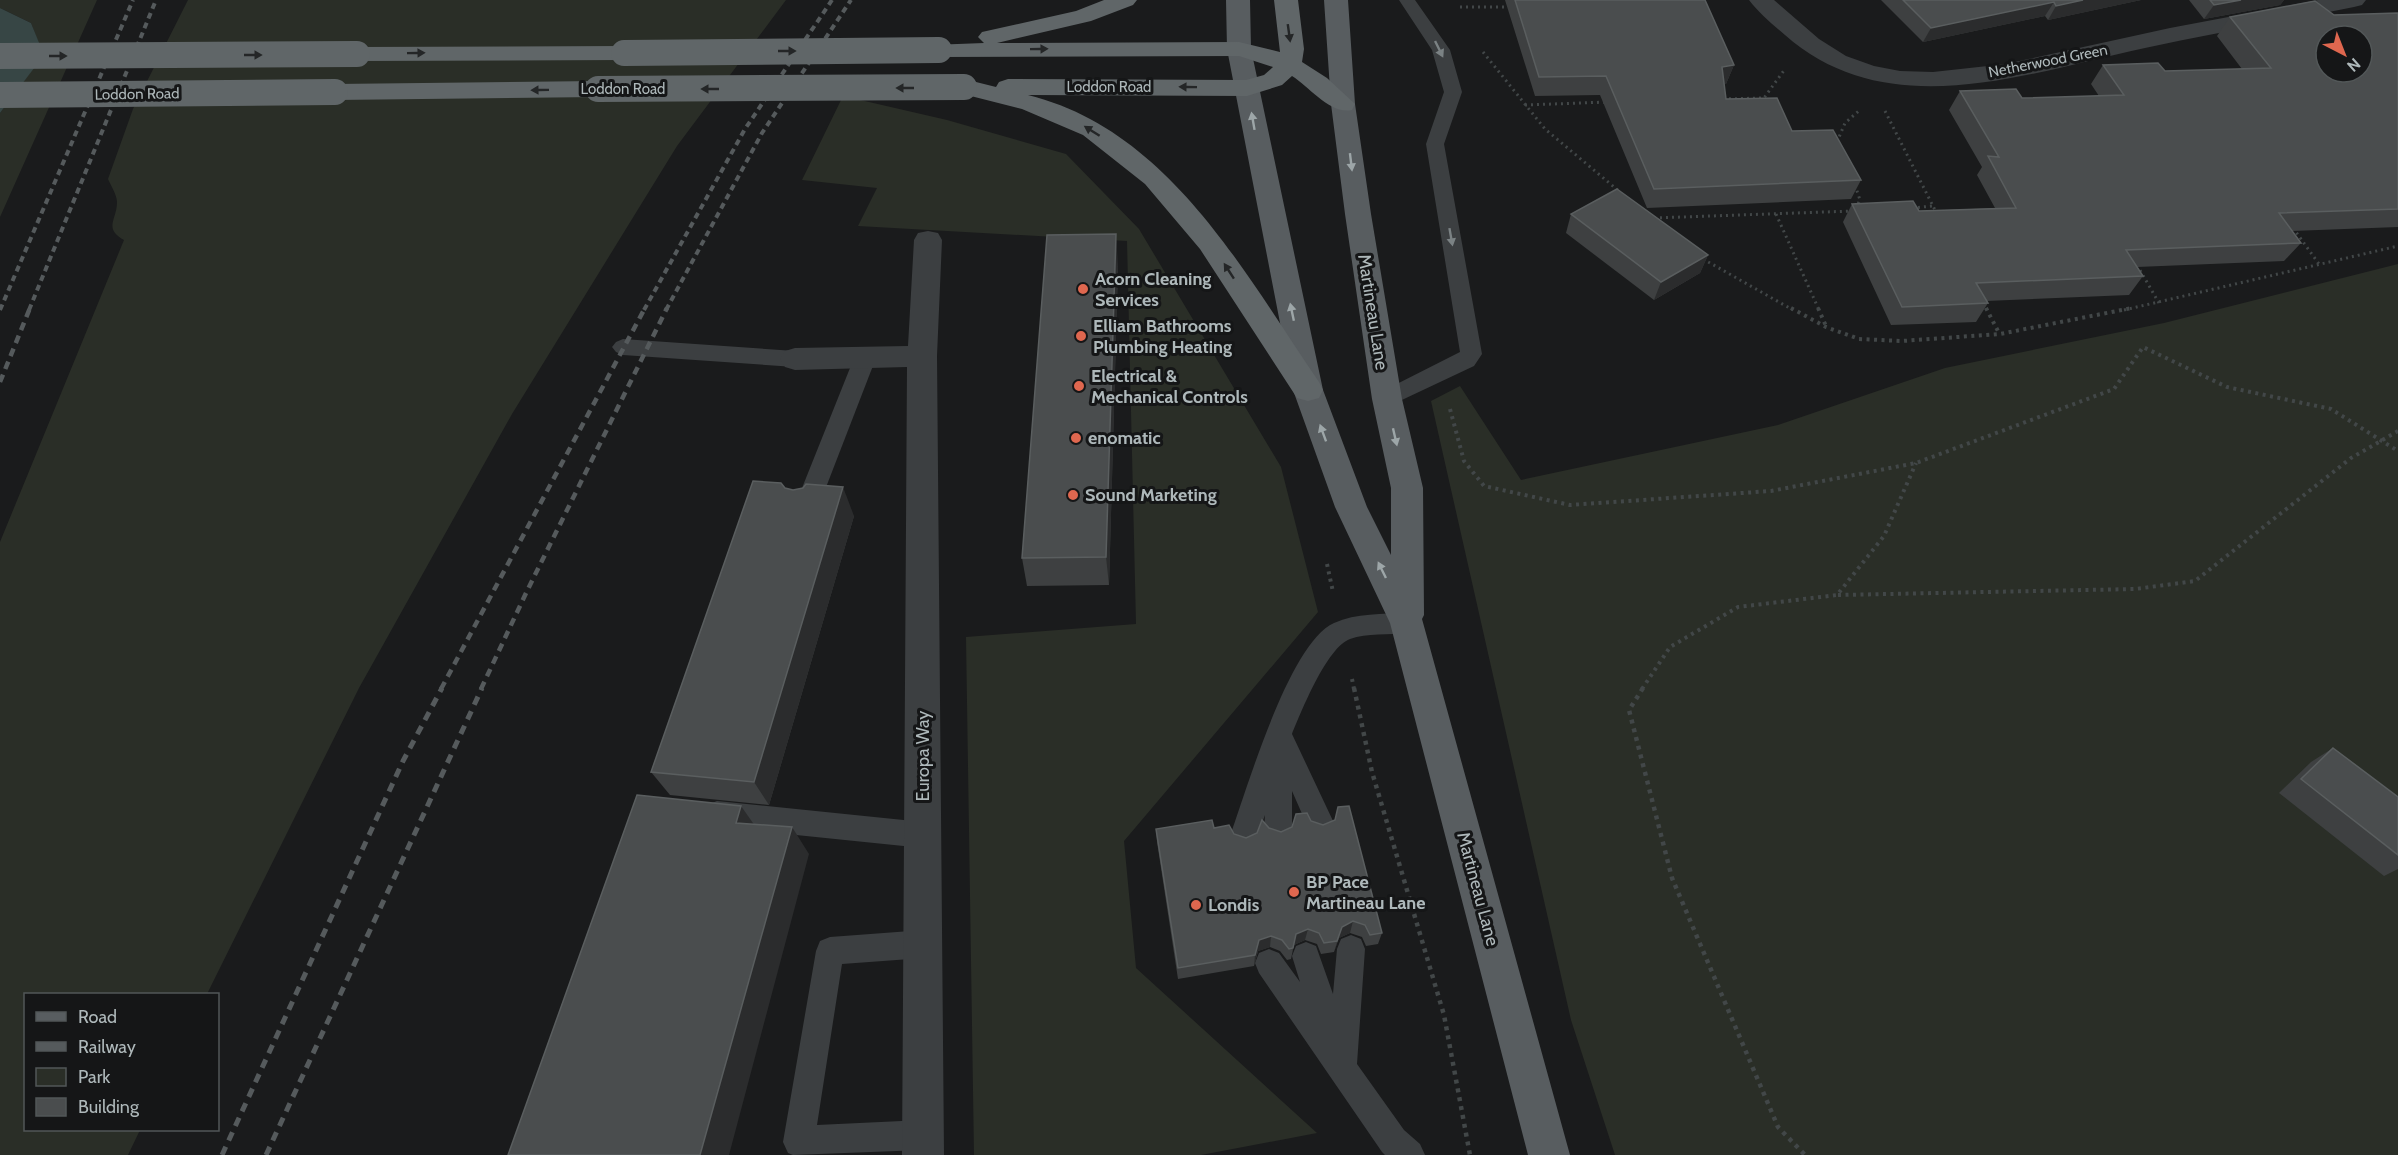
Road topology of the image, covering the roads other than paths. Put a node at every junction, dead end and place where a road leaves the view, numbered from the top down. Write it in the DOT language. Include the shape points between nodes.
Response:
graph roads {
  1 [pos="1125,0"];
  2 [pos="1238,0"];
  3 [pos="1286,0"];
  4 [pos="1336,0"];
  5 [pos="1407,0"];
  6 [pos="1761,0"];
  7 [pos="2354,0"];
  8 [pos="1239,49"];
  9 [pos="939,50"];
  10 [pos="0,56"];
  11 [pos="1290,65"];
  12 [pos="964,87"];
  13 [pos="1247,88"];
  14 [pos="0,95"];
  15 [pos="1343,104"];
  16 [pos="928,240"];
  17 [pos="623,347"];
  18 [pos="922,356"];
  19 [pos="865,358"];
  20 [pos="795,359"];
  21 [pos="1308,390"];
  22 [pos="1387,399"];
  23 [pos="806,508"];
  24 [pos="1407,623"];
  25 [pos="1280,736"];
  26 [pos="689,812"];
  27 [pos="1320,823"];
  28 [pos="1278,830"];
  29 [pos="923,835"];
  30 [pos="1244,836"];
  31 [pos="924,944"];
  32 [pos="1351,949"];
  33 [pos="1306,956"];
  34 [pos="1269,963"];
  35 [pos="1341,1068"];
  36 [pos="923,1145"];
  37 [pos="1409,1155"];
  38 [pos="1549,1155"];
  1 -- 9 [label="highway" via="1083,16"];
  2 -- 8 [label="main road, Martineau Lane"];
  3 -- 11 [label="highway, one-way"];
  4 -- 15 [label="main road, Martineau Lane"];
  5 -- 22 [label="lane, one-way" via="1441,50 1453,92 1435,144 1471,354"];
  6 -- 7 [label="street, Netherwood Green" via="1796,35 1831,58 1870,73 1912,80 2019,68"];
  9 -- 8 [label="highway, one-way"];
  8 -- 11 [label="highway" via="1273,56"];
  8 -- 13 [label="main road, Martineau Lane"];
  10 -- 9 [label="highway, one-way, bridge"];
  11 -- 13 [label="highway" via="1273,80"];
  11 -- 15 [label="highway" via="1318,81"];
  13 -- 12 [label="highway, Loddon Road, one-way"];
  12 -- 14 [label="highway, Loddon Road, one-way, bridge"];
  21 -- 12 [label="highway, one-way" via="1210,242 1154,178 1092,129 1030,103"];
  21 -- 13 [label="main road, Martineau Lane, one-way"];
  15 -- 22 [label="main road, Martineau Lane, one-way"];
  16 -- 18 [label="street, Europa Way"];
  17 -- 20 [label="lane"];
  18 -- 19 [label="street"];
  18 -- 29 [label="street, Europa Way"];
  19 -- 20 [label="street"];
  19 -- 23 [label="lane"];
  24 -- 21 [label="main road, Martineau Lane, one-way" via="1351,507"];
  22 -- 24 [label="main road, Martineau Lane, one-way" via="1407,488"];
  24 -- 25 [label="lane" via="1342,630 1326,644 1301,679"];
  24 -- 38 [label="main road, Martineau Lane"];
  25 -- 27 [label="lane"];
  25 -- 28 [label="lane"];
  25 -- 30 [label="lane"];
  26 -- 29 [label="lane"];
  29 -- 31 [label="street, Europa Way"];
  31 -- 36 [label="street, Europa Way"];
  31 -- 36 [label="lane" via="830,951 799,1142"];
  32 -- 35 [label="lane"];
  33 -- 35 [label="lane"];
  34 -- 35 [label="lane"];
  35 -- 37 [label="lane" via="1393,1142"];
}
